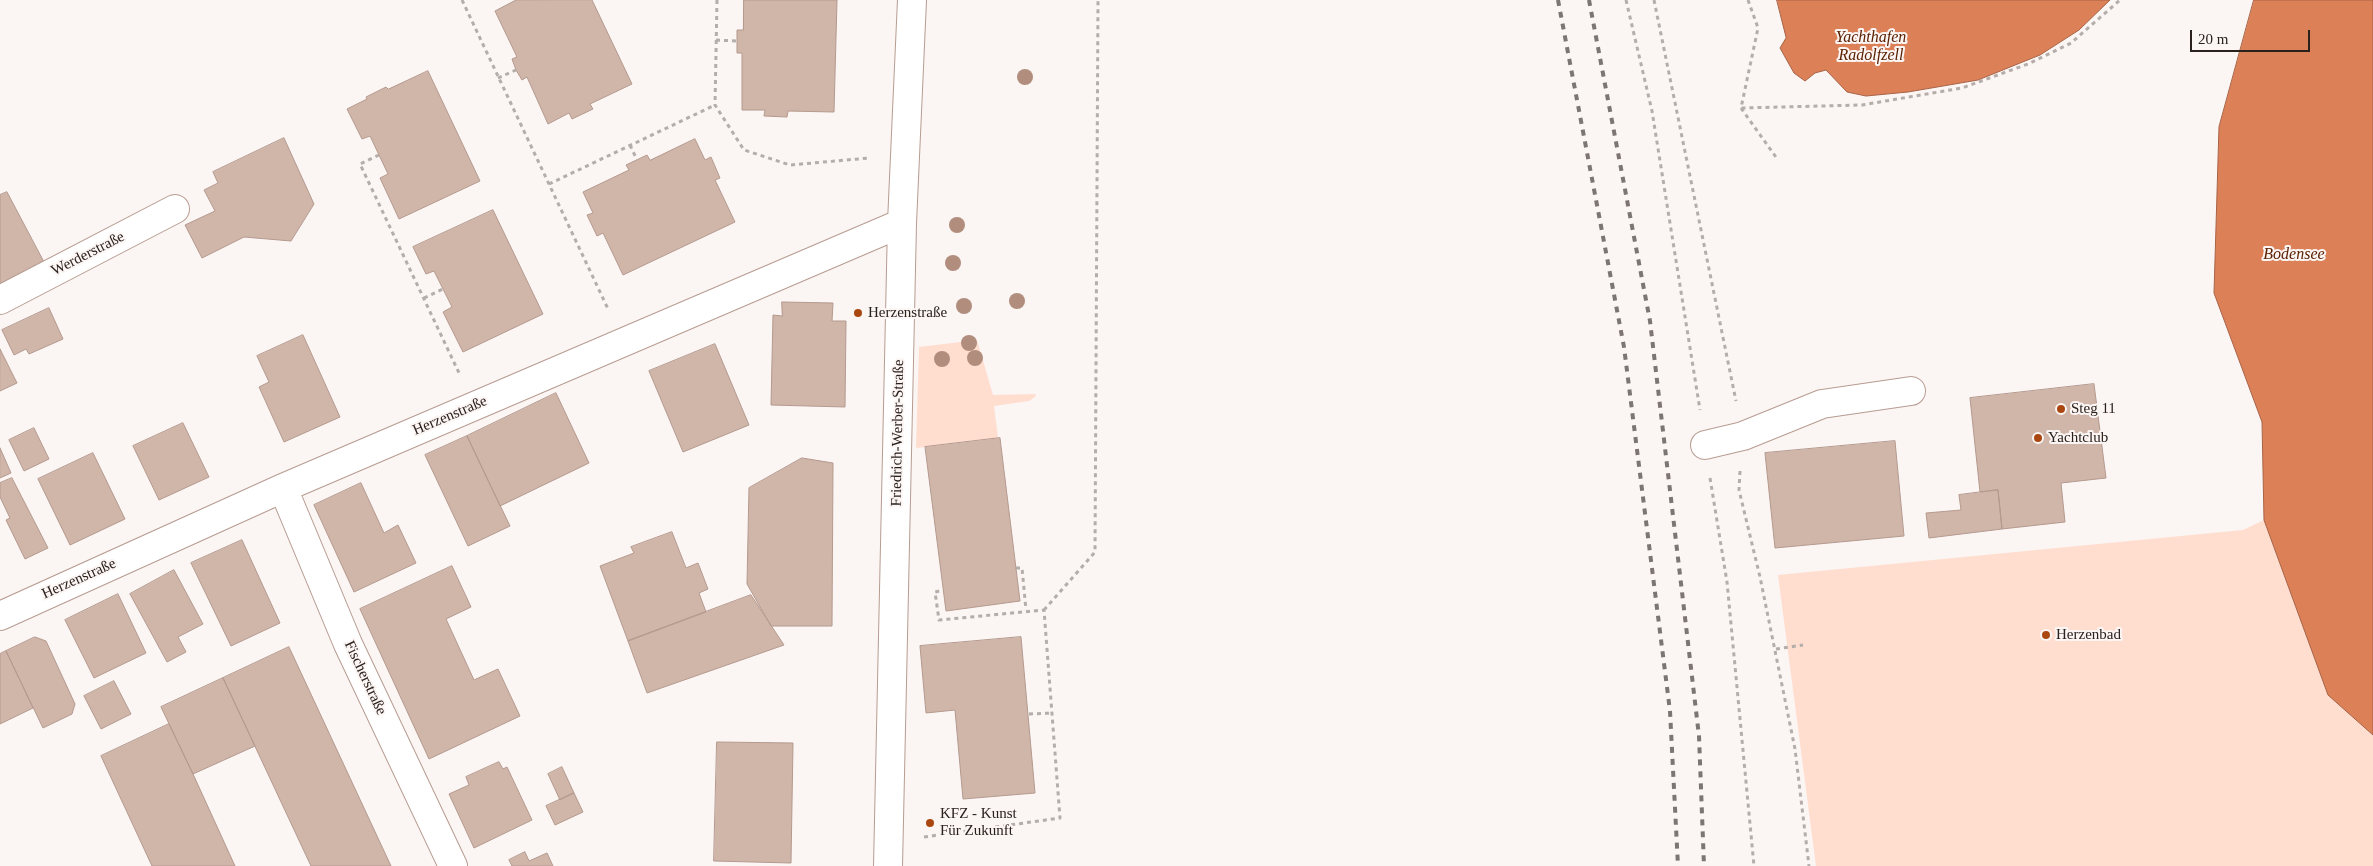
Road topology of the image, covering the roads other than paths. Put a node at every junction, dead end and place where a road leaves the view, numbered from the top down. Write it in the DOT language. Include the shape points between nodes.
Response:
graph roads {
  1 [pos="912,0"];
  2 [pos="176,209"];
  3 [pos="902,223"];
  4 [pos="0,300"];
  5 [pos="1911,391"];
  6 [pos="1705,445"];
  7 [pos="283,488"];
  8 [pos="0,616"];
  9 [pos="888,854"];
  10 [pos="453,866"];
  1 -- 3 [label="street, Friedrich-Werber-Straße"];
  2 -- 4 [label="street, Werderstraße"];
  3 -- 7 [label="street, Herzenstraße"];
  3 -- 9 [label="street, Friedrich-Werber-Straße"];
  5 -- 6 [label="street" via="1822,404 1743,436"];
  7 -- 8 [label="street, Herzenstraße"];
  7 -- 10 [label="street, Fischerstraße" via="348,644"];
}
